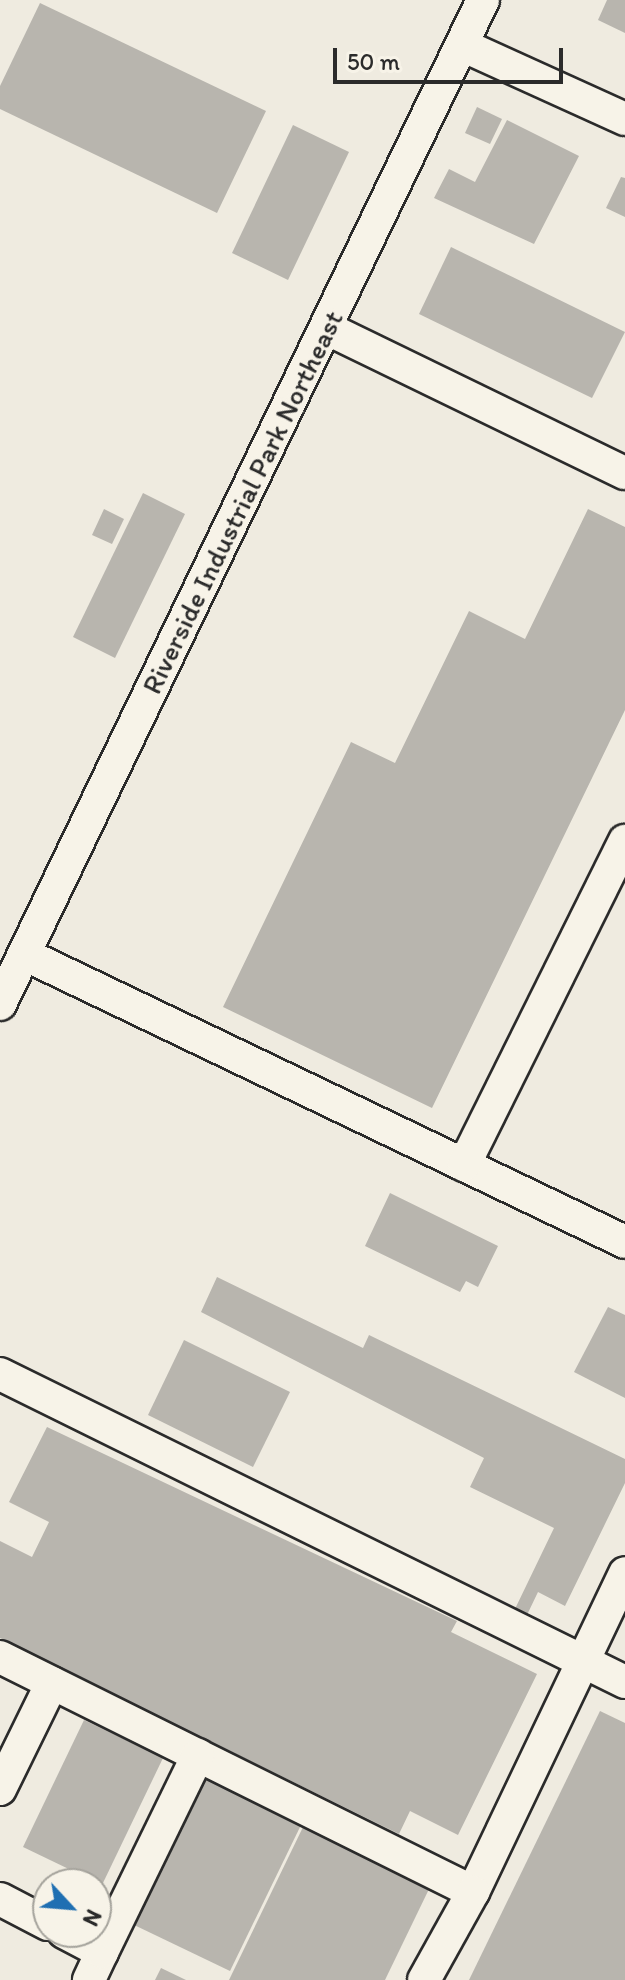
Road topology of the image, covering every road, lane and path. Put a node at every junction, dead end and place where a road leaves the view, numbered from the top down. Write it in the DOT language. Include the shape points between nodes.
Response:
graph roads {
  1 [pos="483,0"];
  2 [pos="462,45"];
  3 [pos="625,119"];
  4 [pos="326,328"];
  5 [pos="625,473"];
  6 [pos="625,841"];
  7 [pos="24,954"];
  8 [pos="0,1004"];
  9 [pos="464,1165"];
  10 [pos="625,1242"];
  11 [pos="0,1374"];
  12 [pos="625,1573"];
  13 [pos="0,1657"];
  14 [pos="583,1661"];
  15 [pos="625,1682"];
  16 [pos="52,1683"];
  17 [pos="198,1755"];
  18 [pos="0,1789"];
  19 [pos="473,1892"];
  20 [pos="0,1899"];
  21 [pos="32,1916"];
  22 [pos="79,1948"];
  23 [pos="96,1966"];
  24 [pos="424,1980"];
  1 -- 2 [label="street, Riverside Industrial Park Northeast"];
  2 -- 3 [label="street"];
  2 -- 4 [label="street, Riverside Industrial Park Northeast"];
  4 -- 5 [label="street"];
  4 -- 7 [label="street, Riverside Industrial Park Northeast"];
  6 -- 9 [label="street"];
  7 -- 8 [label="street, Riverside Industrial Park Northeast"];
  7 -- 9 [label="street"];
  9 -- 10 [label="street"];
  11 -- 14 [label="street"];
  12 -- 14 [label="street"];
  13 -- 16 [label="street"];
  14 -- 15 [label="street"];
  14 -- 19 [label="street"];
  16 -- 17 [label="street"];
  16 -- 18 [label="street"];
  17 -- 19 [label="street"];
  17 -- 23 [label="street"];
  19 -- 24 [label="street"];
  20 -- 21 [label="street"];
  22 -- 23 [label="street"];
}
